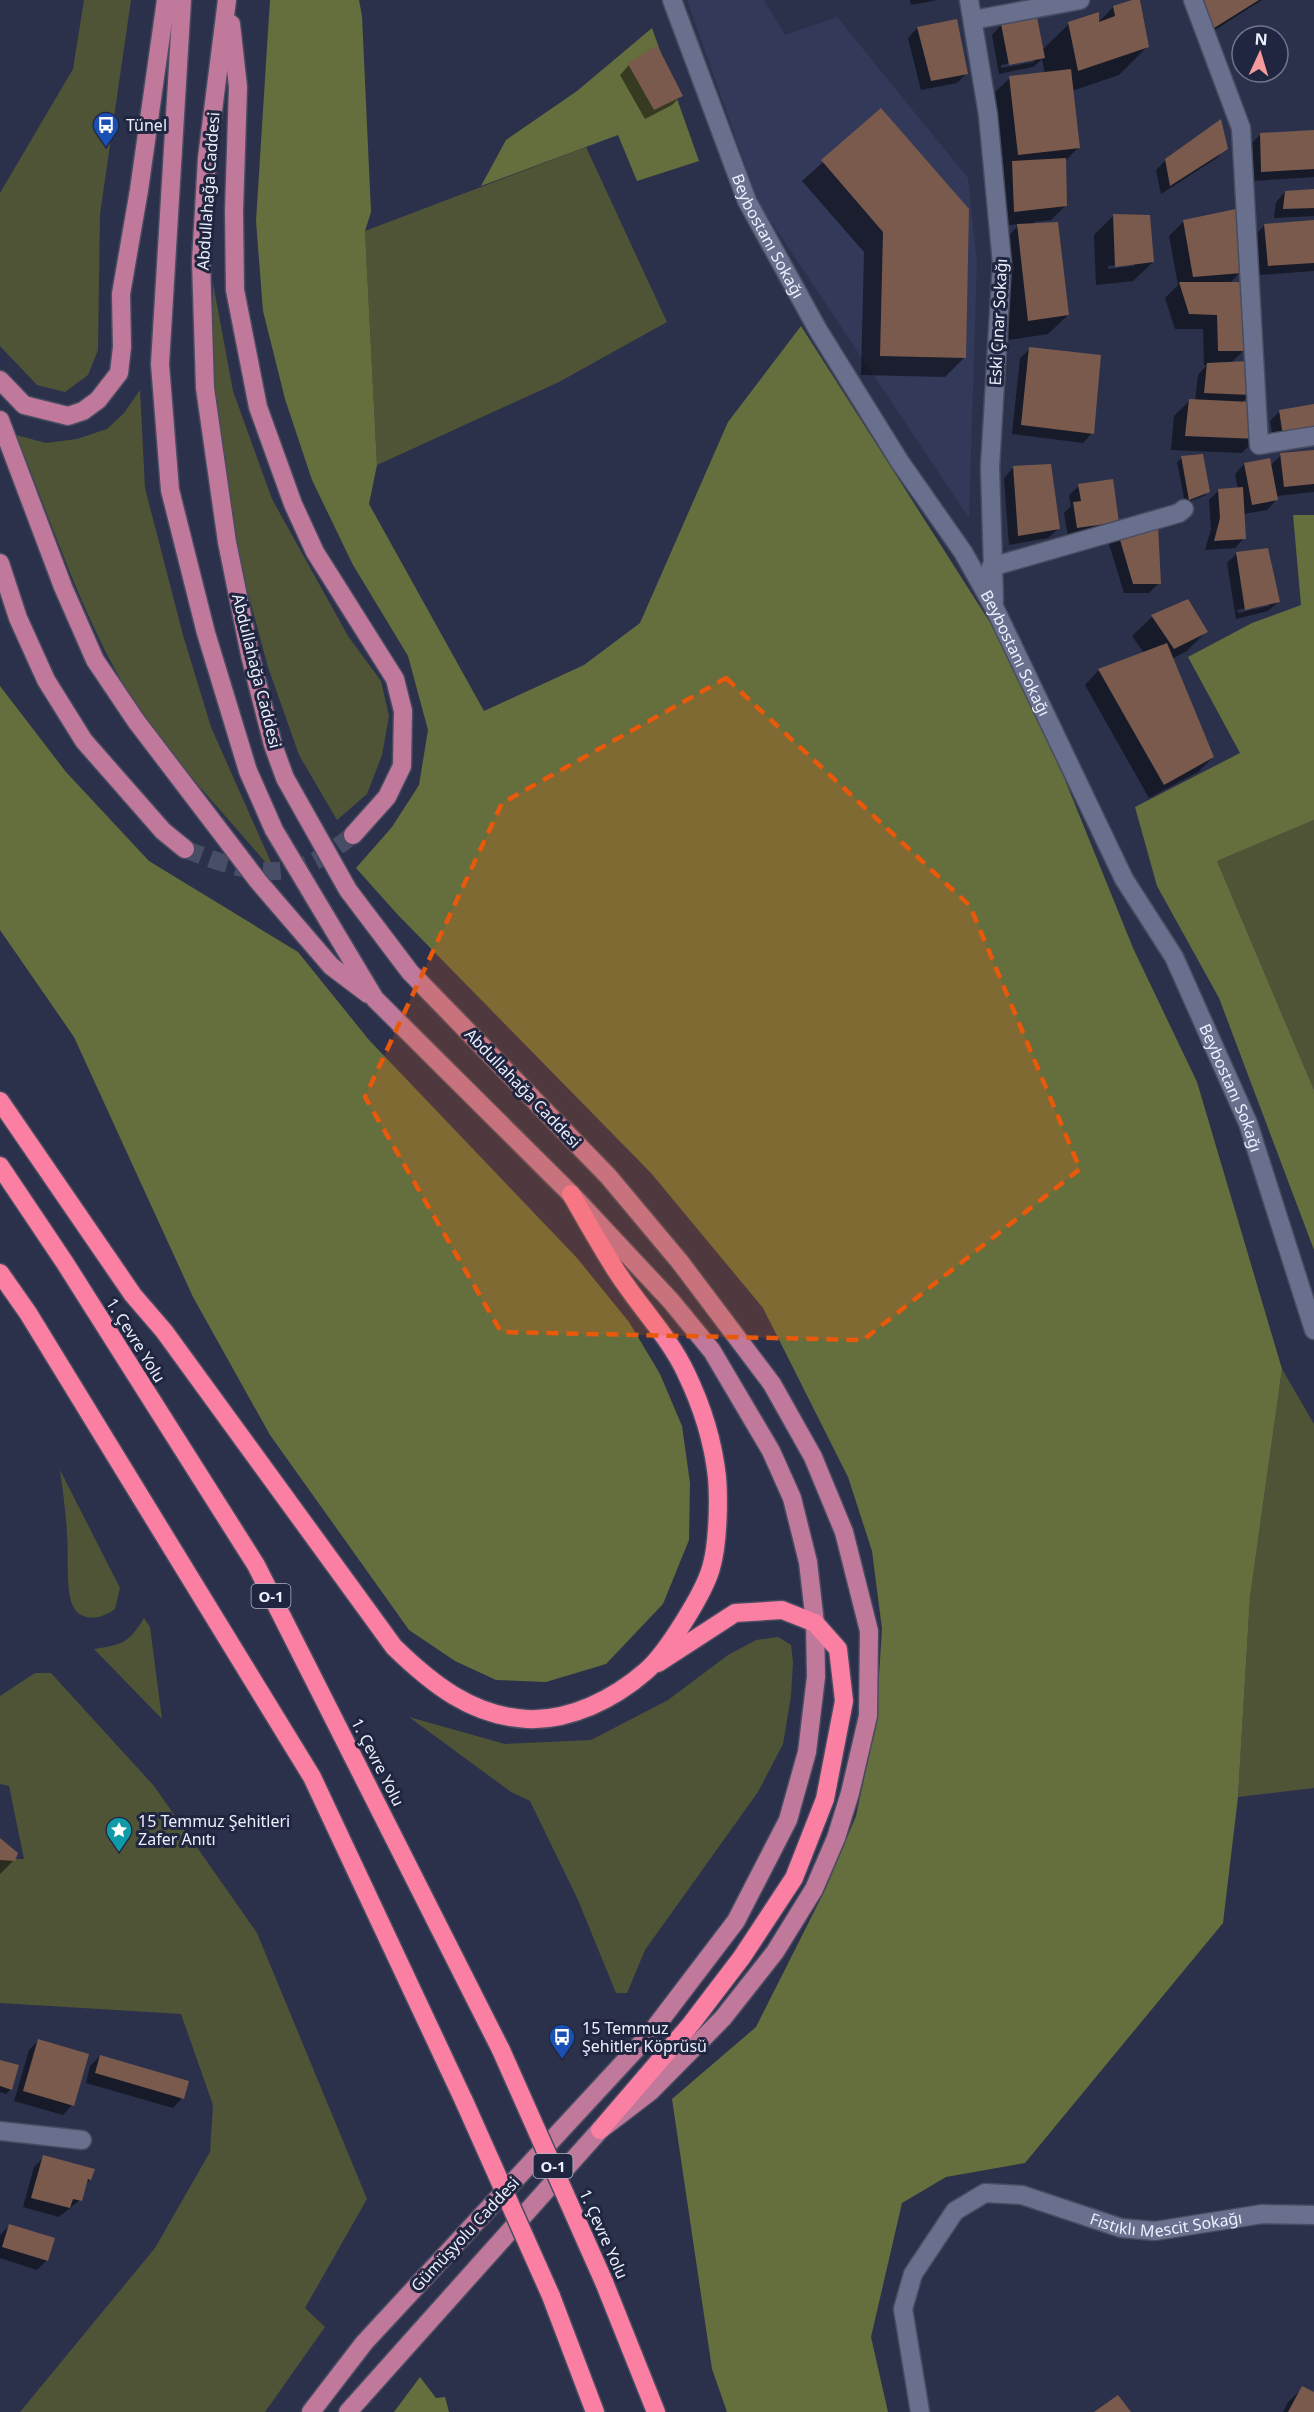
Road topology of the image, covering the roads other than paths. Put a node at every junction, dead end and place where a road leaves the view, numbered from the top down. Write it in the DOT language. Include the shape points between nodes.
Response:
graph roads {
  1 [pos="165,0"];
  2 [pos="182,0"];
  3 [pos="228,0"];
  4 [pos="672,0"];
  5 [pos="969,0"];
  6 [pos="1080,0"];
  7 [pos="1193,0"];
  8 [pos="973,20"];
  9 [pos="0,380"];
  10 [pos="0,420"];
  11 [pos="1314,436"];
  12 [pos="1184,509"];
  13 [pos="0,563"];
  14 [pos="991,567"];
  15 [pos="995,609"];
  16 [pos="353,835"];
  17 [pos="185,849"];
  18 [pos="375,999"];
  19 [pos="0,1101"];
  20 [pos="0,1166"];
  21 [pos="571,1194"];
  22 [pos="0,1273"];
  23 [pos="1314,1330"];
  24 [pos="815,1623"];
  25 [pos="647,1670"];
  26 [pos="600,2130"];
  27 [pos="0,2131"];
  28 [pos="82,2140"];
  29 [pos="1314,2215"];
  30 [pos="311,2412"];
  31 [pos="348,2412"];
  32 [pos="595,2412"];
  33 [pos="656,2412"];
  34 [pos="920,2412"];
  1 -- 9 [label="main road" via="121,294 122,347 118,373 98,400 68,416 24,405"];
  2 -- 18 [label="main road, Abdullahağa Caddesi" via="160,364 170,490 206,633 248,771 274,830"];
  3 -- 16 [label="main road" via="237,87 235,290 258,407 292,504 315,552 395,679 402,711 402,766 387,797"];
  3 -- 26 [label="main road, Abdullahağa Caddesi" via="207,158 201,261 206,388 217,479 247,644 285,778 348,890 410,972 608,1176 680,1262 772,1384 813,1457 844,1532 869,1631 868,1716 836,1838 814,1889 775,1952 723,2018 651,2091"];
  4 -- 15 [label="street, Beybostanı Sokağı" via="747,201 818,330 900,462 963,552"];
  5 -- 8 [label="street, Eski Çınar Sokağı"];
  6 -- 8 [label="street"];
  7 -- 11 [label="street" via="1241,128 1259,446"];
  8 -- 14 [label="street, Eski Çınar Sokağı" via="988,115 1002,263 990,467"];
  10 -- 18 [label="main road" via="95,660 136,721 258,881 331,966"];
  12 -- 14 [label="street" via="1172,516"];
  13 -- 17 [label="main road" via="18,618 46,680 84,741 164,831"];
  14 -- 15 [label="street, Eski Çınar Sokağı"];
  15 -- 23 [label="street, Beybostanı Sokağı" via="1124,879 1174,957 1248,1123"];
  18 -- 21 [label="main road, Abdullahağa Caddesi"];
  19 -- 25 [label="highway" via="133,1295 164,1331 394,1647 423,1675 464,1702 490,1713 527,1719 592,1708"];
  20 -- 33 [label="highway, 1. Çevre Yolu / O-1, bridge" via="256,1566 501,2050 604,2282"];
  21 -- 24 [label="main road, Abdullahağa Caddesi" via="712,1351 771,1451 792,1498 808,1562"];
  21 -- 25 [label="highway" via="618,1273 686,1372 709,1431 717,1479 712,1567 690,1613"];
  22 -- 32 [label="highway, bridge" via="312,1777 551,2296"];
  24 -- 25 [label="highway" via="782,1610 735,1614"];
  24 -- 26 [label="highway" via="838,1649 844,1701 825,1799 795,1878 691,2024"];
  24 -- 30 [label="main road, Gümüşyolu Caddesi" via="816,1677 807,1752 788,1820 736,1921 650,2034 364,2343"];
  26 -- 31 [label="main road, Gümüşyolu Caddesi"];
  27 -- 28 [label="street"];
  29 -- 34 [label="street, Fıstıklı Mescit Sokağı" via="1262,2214 1155,2231 1121,2228 1022,2195 986,2193 955,2211 913,2274 903,2309"];
}
